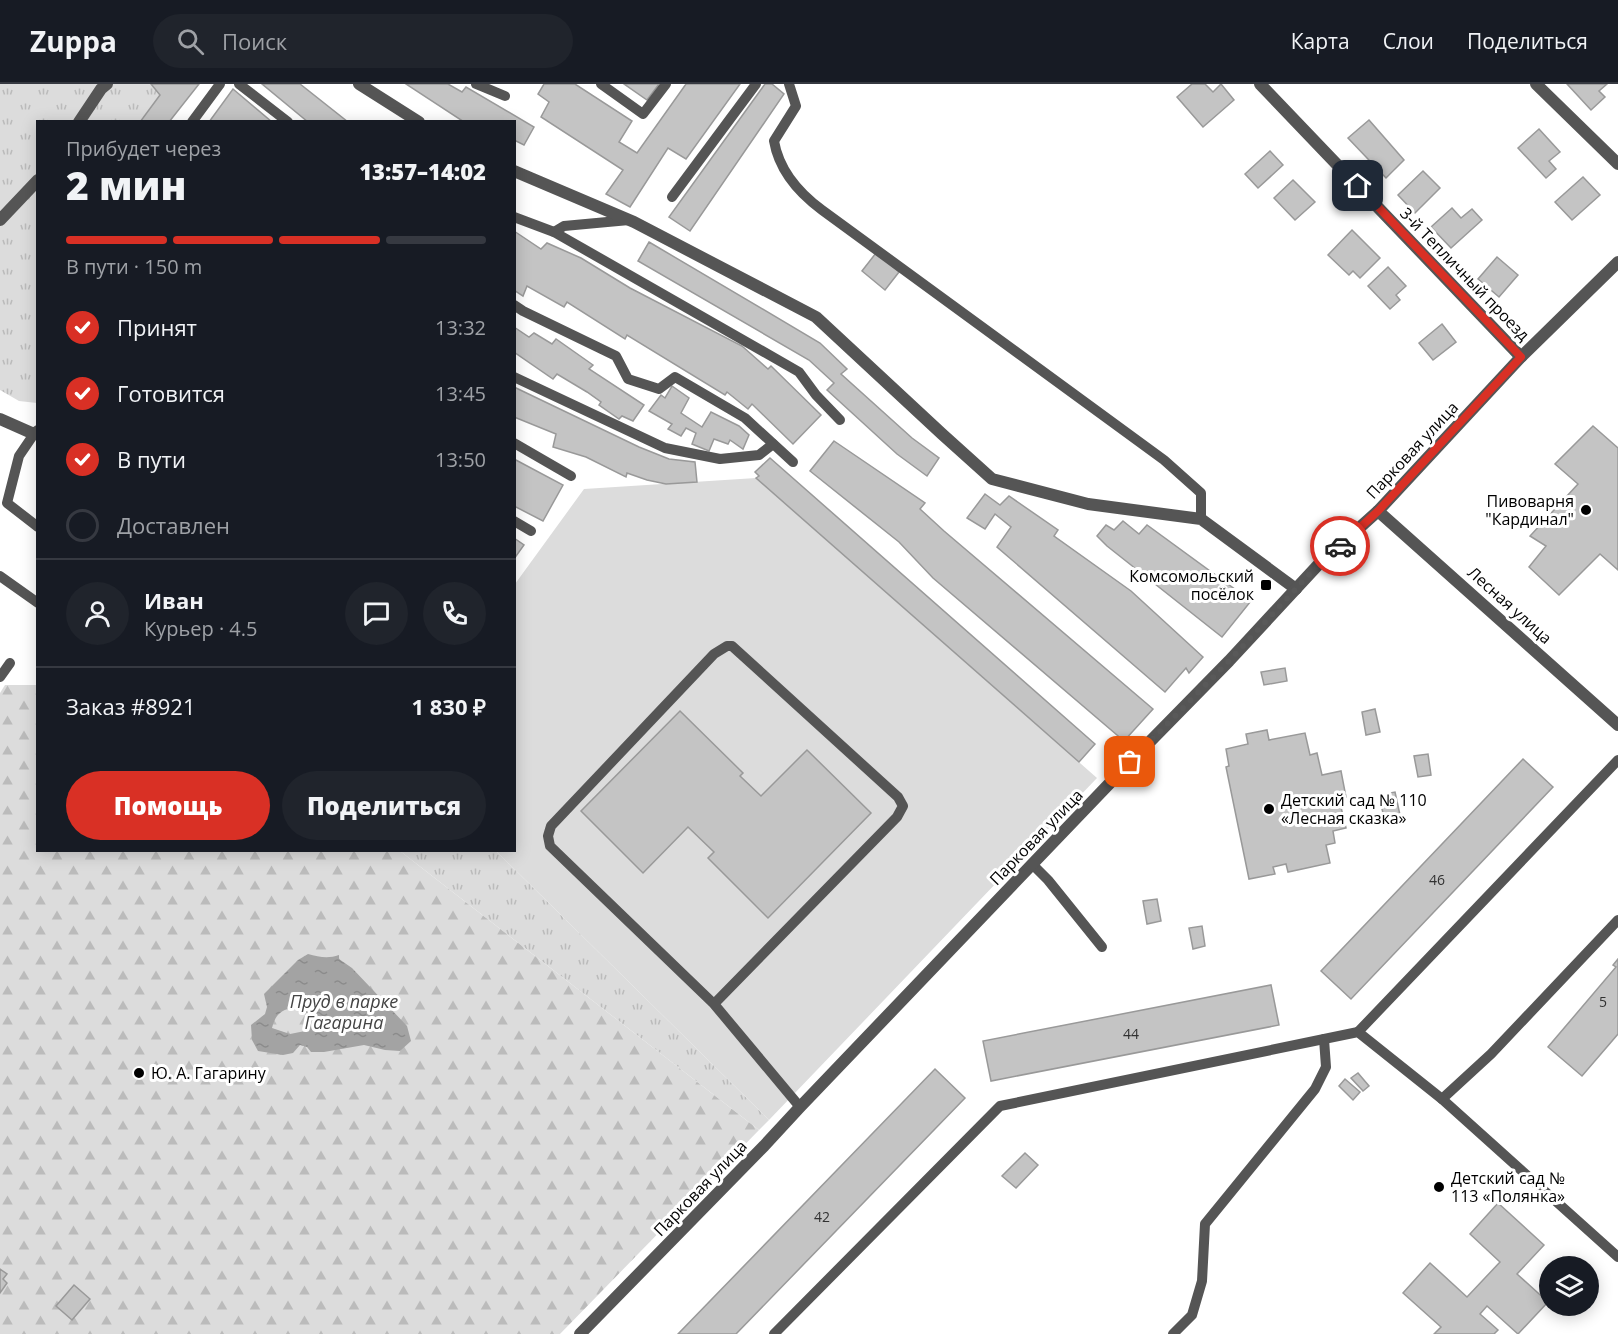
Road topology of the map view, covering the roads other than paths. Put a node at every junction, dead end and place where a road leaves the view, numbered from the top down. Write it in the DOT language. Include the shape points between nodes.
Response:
graph roads {
  1 [pos="107,84"];
  2 [pos="220,84"];
  3 [pos="239,84"];
  4 [pos="359,84"];
  5 [pos="476,84"];
  6 [pos="601,84"];
  7 [pos="666,84"];
  8 [pos="756,84"];
  9 [pos="789,84"];
  10 [pos="1260,84"];
  11 [pos="1536,84"];
  12 [pos="505,96"];
  13 [pos="80,120"];
  14 [pos="193,120"];
  15 [pos="285,120"];
  16 [pos="416,120"];
  17 [pos="1618,164"];
  18 [pos="516,172"];
  19 [pos="36,182"];
  20 [pos="672,197"];
  21 [pos="516,218"];
  22 [pos="0,220"];
  23 [pos="629,220"];
  24 [pos="554,232"];
  25 [pos="1618,262"];
  26 [pos="516,306"];
  27 [pos="1521,357"];
  28 [pos="516,378"];
  29 [pos="0,419"];
  30 [pos="840,420"];
  31 [pos="36,433"];
  32 [pos="516,444"];
  33 [pos="773,444"];
  34 [pos="793,462"];
  35 [pos="571,476"];
  36 [pos="1378,511"];
  37 [pos="1201,519"];
  38 [pos="516,522"];
  39 [pos="36,525"];
  40 [pos="531,531"];
  41 [pos="0,576"];
  42 [pos="1296,589"];
  43 [pos="36,602"];
  44 [pos="10,663"];
  45 [pos="0,677"];
  46 [pos="1618,725"];
  47 [pos="1618,760"];
  48 [pos="1032,864"];
  49 [pos="1618,920"];
  50 [pos="1102,947"];
  51 [pos="714,1004"];
  52 [pos="1358,1032"];
  53 [pos="1324,1038"];
  54 [pos="1442,1099"];
  55 [pos="800,1107"];
  56 [pos="1618,1257"];
  57 [pos="580,1334"];
  58 [pos="774,1334"];
  59 [pos="1173,1334"];
  1 -- 13 [label="street"];
  2 -- 14 [label="lane"];
  3 -- 15 [label="lane"];
  4 -- 16 [label="street"];
  5 -- 12 [label="lane"];
  6 -- 7 [label="lane" via="643,114"];
  8 -- 20 [label="lane"];
  9 -- 37 [label="lane" via="796,106 774,141 776,155 791,180 822,210 1164,460 1200,493"];
  10 -- 27 [label="street, 3-й Тепличный проезд"];
  11 -- 17 [label="street"];
  18 -- 23 [label="street"];
  19 -- 22 [label="street"];
  21 -- 24 [label="lane"];
  23 -- 24 [label="lane" via="564,226"];
  23 -- 37 [label="street" via="816,317 992,479 1088,504"];
  24 -- 30 [label="lane" via="799,372"];
  25 -- 27 [label="street, Парковая улица"];
  26 -- 33 [label="lane" via="616,356 628,379 659,389 675,377 745,418"];
  27 -- 36 [label="street, Парковая улица"];
  28 -- 33 [label="lane" via="665,448 720,459 759,455"];
  29 -- 31 [label="street"];
  31 -- 39 [label="lane" via="19,456 7,503"];
  32 -- 35 [label="lane"];
  33 -- 34 [label="lane"];
  36 -- 42 [label="street, Парковая улица"];
  36 -- 46 [label="street, Лесная улица"];
  37 -- 42 [label="street"];
  38 -- 40 [label="lane"];
  41 -- 43 [label="lane"];
  42 -- 48 [label="street, Парковая улица"];
  44 -- 45 [label="lane"];
  47 -- 52 [label="lane"];
  48 -- 50 [label="lane"];
  48 -- 55 [label="street, Парковая улица"];
  49 -- 54 [label="lane" via="1491,1054"];
  51 -- 51 [label="lane" via="897,817 903,806 898,797 732,646 714,654 551,826 548,836 550,846"];
  51 -- 55 [label="lane"];
  52 -- 53 [label="lane"];
  52 -- 54 [label="lane"];
  53 -- 58 [label="lane" via="1000,1106"];
  53 -- 59 [label="lane" via="1326,1067 1315,1089 1205,1224 1202,1281 1192,1315"];
  54 -- 56 [label="lane"];
  55 -- 57 [label="street, Парковая улица"];
}
